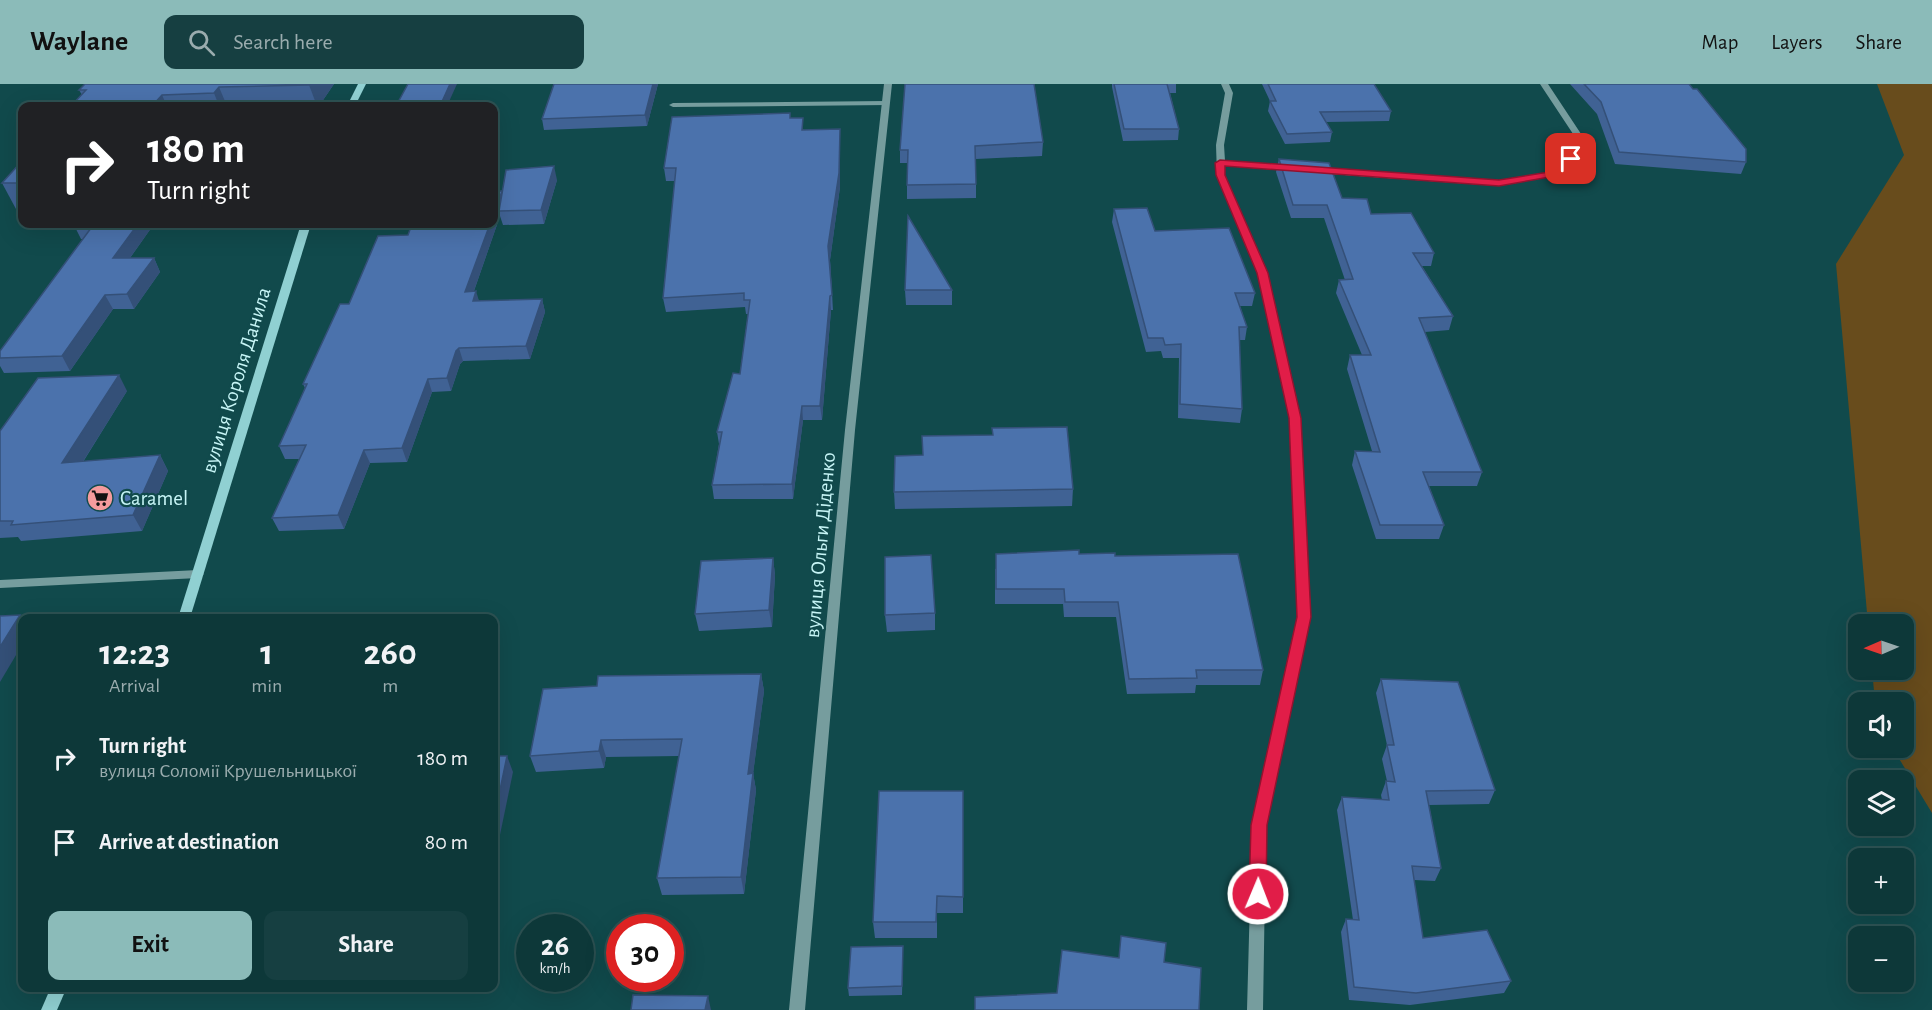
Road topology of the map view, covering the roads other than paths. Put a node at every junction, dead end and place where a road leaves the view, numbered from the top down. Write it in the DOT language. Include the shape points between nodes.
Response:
graph roads {
  1 [pos="362,84"];
  2 [pos="888,84"];
  3 [pos="1225,84"];
  4 [pos="1544,84"];
  5 [pos="353,102"];
  6 [pos="886,103"];
  7 [pos="673,105"];
  8 [pos="1220,163"];
  9 [pos="305,228"];
  10 [pos="198,574"];
  11 [pos="0,584"];
  12 [pos="185,614"];
  13 [pos="56,992"];
  14 [pos="49,1010"];
  15 [pos="797,1010"];
  16 [pos="1256,1010"];
  1 -- 5 [label="main road"];
  2 -- 6 [label="street, вулиця Ольги Діденко"];
  3 -- 8 [label="street" via="1228,93"];
  4 -- 8 [label="street" via="1585,146 1558,173 1499,183"];
  6 -- 7 [label="street"];
  6 -- 15 [label="street, вулиця Ольги Діденко" via="850,430"];
  8 -- 16 [label="street" via="1221,175 1262,273 1295,418 1304,617 1259,825"];
  9 -- 10 [label="main road, вулиця Короля Данила"];
  10 -- 11 [label="street"];
  10 -- 12 [label="main road, вулиця Короля Данила"];
  13 -- 14 [label="main road"];
}
